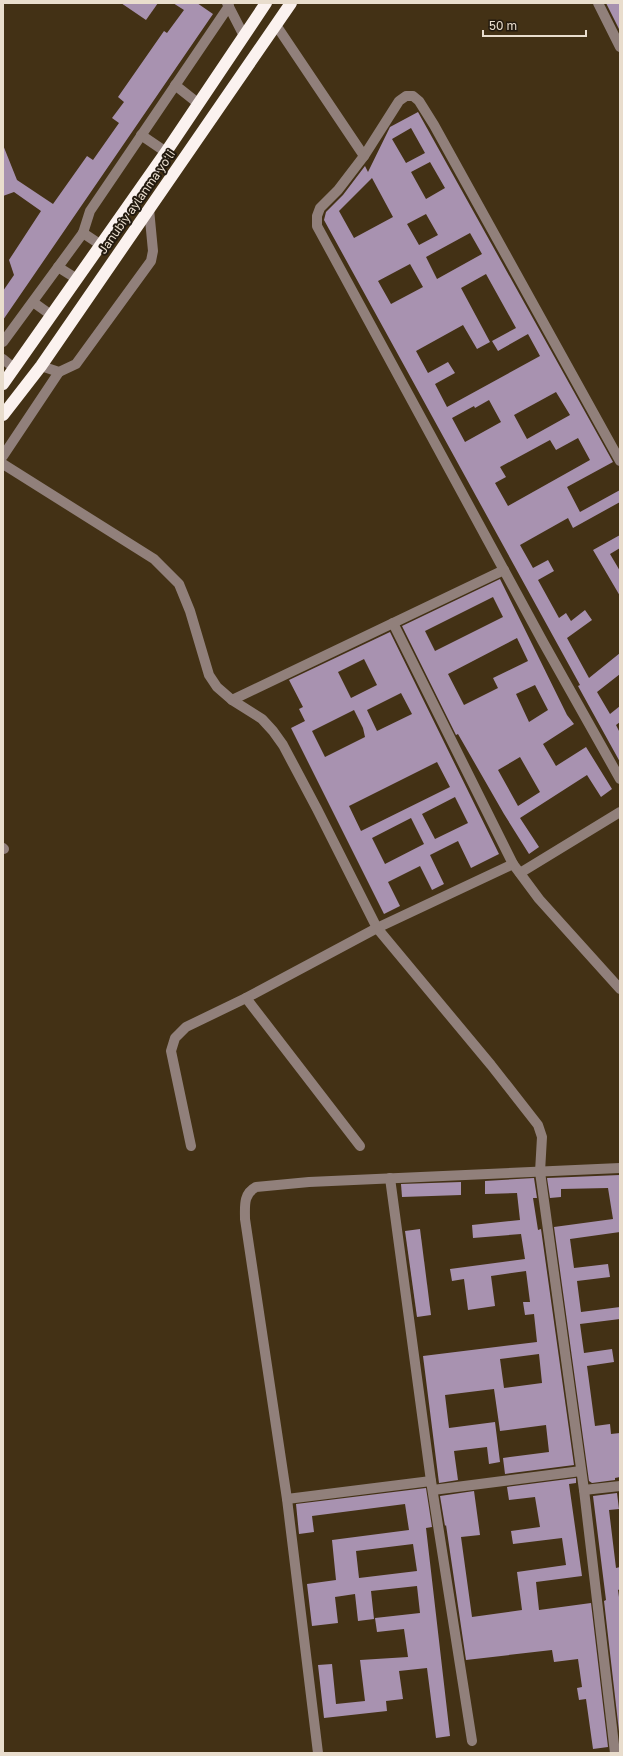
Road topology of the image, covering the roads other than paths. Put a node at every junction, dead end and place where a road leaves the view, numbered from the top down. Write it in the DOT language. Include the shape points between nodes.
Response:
graph roads {
  1 [pos="266,3"];
  2 [pos="291,3"];
  3 [pos="598,3"];
  4 [pos="228,4"];
  5 [pos="276,25"];
  6 [pos="244,36"];
  7 [pos="620,47"];
  8 [pos="175,85"];
  9 [pos="199,104"];
  10 [pos="141,135"];
  11 [pos="166,152"];
  12 [pos="364,156"];
  13 [pos="149,209"];
  14 [pos="83,233"];
  15 [pos="101,245"];
  16 [pos="58,266"];
  17 [pos="77,279"];
  18 [pos="33,302"];
  19 [pos="51,315"];
  20 [pos="3,342"];
  21 [pos="3,359"];
  22 [pos="41,366"];
  23 [pos="14,368"];
  24 [pos="59,372"];
  25 [pos="3,384"];
  26 [pos="3,415"];
  27 [pos="3,456"];
  28 [pos="620,461"];
  29 [pos="3,464"];
  30 [pos="504,570"];
  31 [pos="393,623"];
  32 [pos="232,700"];
  33 [pos="620,779"];
  34 [pos="620,812"];
  35 [pos="513,864"];
  36 [pos="520,873"];
  37 [pos="377,928"];
  38 [pos="620,989"];
  39 [pos="246,998"];
  40 [pos="191,1146"];
  41 [pos="360,1146"];
  42 [pos="620,1168"];
  43 [pos="540,1172"];
  44 [pos="390,1178"];
  45 [pos="581,1471"];
  46 [pos="432,1485"];
  47 [pos="620,1486"];
  48 [pos="584,1490"];
  49 [pos="287,1498"];
  50 [pos="472,1741"];
  51 [pos="318,1753"];
  52 [pos="615,1753"];
  1 -- 6 [label="highway, Janubiy aylanma yoʻli"];
  2 -- 5 [label="highway, Janubiy aylanma yoʻli"];
  3 -- 7 [label="street"];
  4 -- 6 [label="street"];
  4 -- 8 [label="street"];
  5 -- 12 [label="street"];
  5 -- 13 [label="highway, Janubiy aylanma yoʻli"];
  6 -- 9 [label="highway, Janubiy aylanma yoʻli"];
  8 -- 9 [label="street"];
  8 -- 10 [label="street"];
  9 -- 11 [label="highway, Janubiy aylanma yoʻli"];
  10 -- 11 [label="street"];
  10 -- 14 [label="street" via="90,211"];
  11 -- 15 [label="highway, Janubiy aylanma yoʻli"];
  12 -- 28 [label="street" via="399,101 406,96 413,96 419,101"];
  12 -- 30 [label="street" via="338,190 320,208 316,216 317,226"];
  13 -- 22 [label="highway, Janubiy aylanma yoʻli"];
  13 -- 24 [label="street" via="153,251 151,261 76,364"];
  14 -- 15 [label="street"];
  14 -- 16 [label="street"];
  15 -- 17 [label="highway, Janubiy aylanma yoʻli"];
  16 -- 17 [label="street"];
  16 -- 18 [label="street"];
  17 -- 19 [label="highway, Janubiy aylanma yoʻli"];
  18 -- 19 [label="street"];
  18 -- 20 [label="street"];
  19 -- 23 [label="highway, Janubiy aylanma yoʻli"];
  21 -- 23 [label="street"];
  22 -- 24 [label="street"];
  22 -- 26 [label="highway, Janubiy aylanma yoʻli"];
  23 -- 25 [label="highway, Janubiy aylanma yoʻli"];
  24 -- 27 [label="street"];
  29 -- 32 [label="street" via="154,559 179,584 209,675 217,687"];
  30 -- 31 [label="street"];
  30 -- 33 [label="street"];
  31 -- 32 [label="street"];
  31 -- 35 [label="street"];
  32 -- 37 [label="street" via="262,719 283,745"];
  34 -- 36 [label="street"];
  35 -- 36 [label="street"];
  35 -- 37 [label="street"];
  36 -- 38 [label="street" via="544,904"];
  37 -- 39 [label="street"];
  37 -- 43 [label="street" via="538,1125 542,1137"];
  39 -- 40 [label="street" via="186,1027 174,1038 171,1051"];
  39 -- 41 [label="street"];
  42 -- 43 [label="street"];
  43 -- 44 [label="street"];
  43 -- 45 [label="street"];
  44 -- 46 [label="street"];
  44 -- 49 [label="street" via="256,1187 250,1190 245,1201 245,1219"];
  45 -- 46 [label="street"];
  45 -- 48 [label="street"];
  46 -- 49 [label="street"];
  46 -- 50 [label="street"];
  47 -- 48 [label="street"];
  48 -- 52 [label="street"];
  49 -- 51 [label="street"];
}
